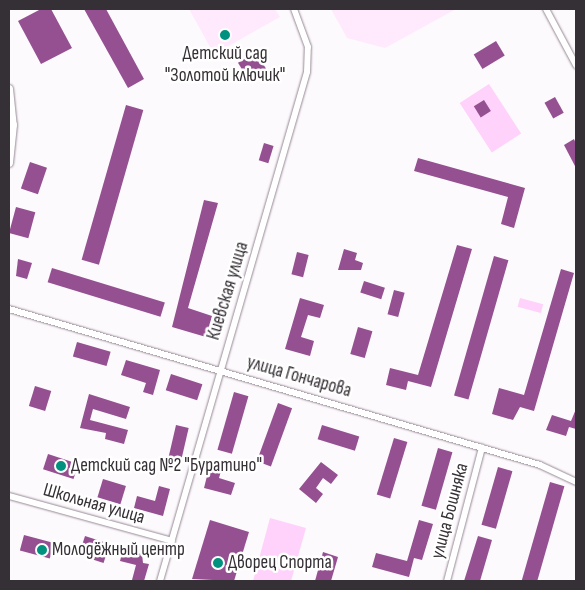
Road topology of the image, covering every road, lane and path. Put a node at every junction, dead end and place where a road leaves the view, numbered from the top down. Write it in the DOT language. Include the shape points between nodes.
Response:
graph roads {
  1 [pos="294,9"];
  2 [pos="546,9"];
  3 [pos="576,65"];
  4 [pos="9,89"];
  5 [pos="9,163"];
  6 [pos="9,310"];
  7 [pos="220,370"];
  8 [pos="482,448"];
  9 [pos="576,482"];
  10 [pos="9,496"];
  11 [pos="172,541"];
  12 [pos="160,581"];
  13 [pos="447,581"];
  1 -- 7 [label="street, Киевская улица" via="308,47 308,72"];
  2 -- 3 [label="street"];
  4 -- 5 [label="street" via="13,125"];
  6 -- 7 [label="street, улица Гончарова"];
  7 -- 8 [label="street, улица Гончарова"];
  7 -- 11 [label="street, Киевская улица"];
  8 -- 9 [label="street, улица Гончарова" via="540,465"];
  8 -- 13 [label="street, улица Бошняка"];
  10 -- 11 [label="street, Школьная улица"];
  11 -- 12 [label="street, Киевская улица"];
}
